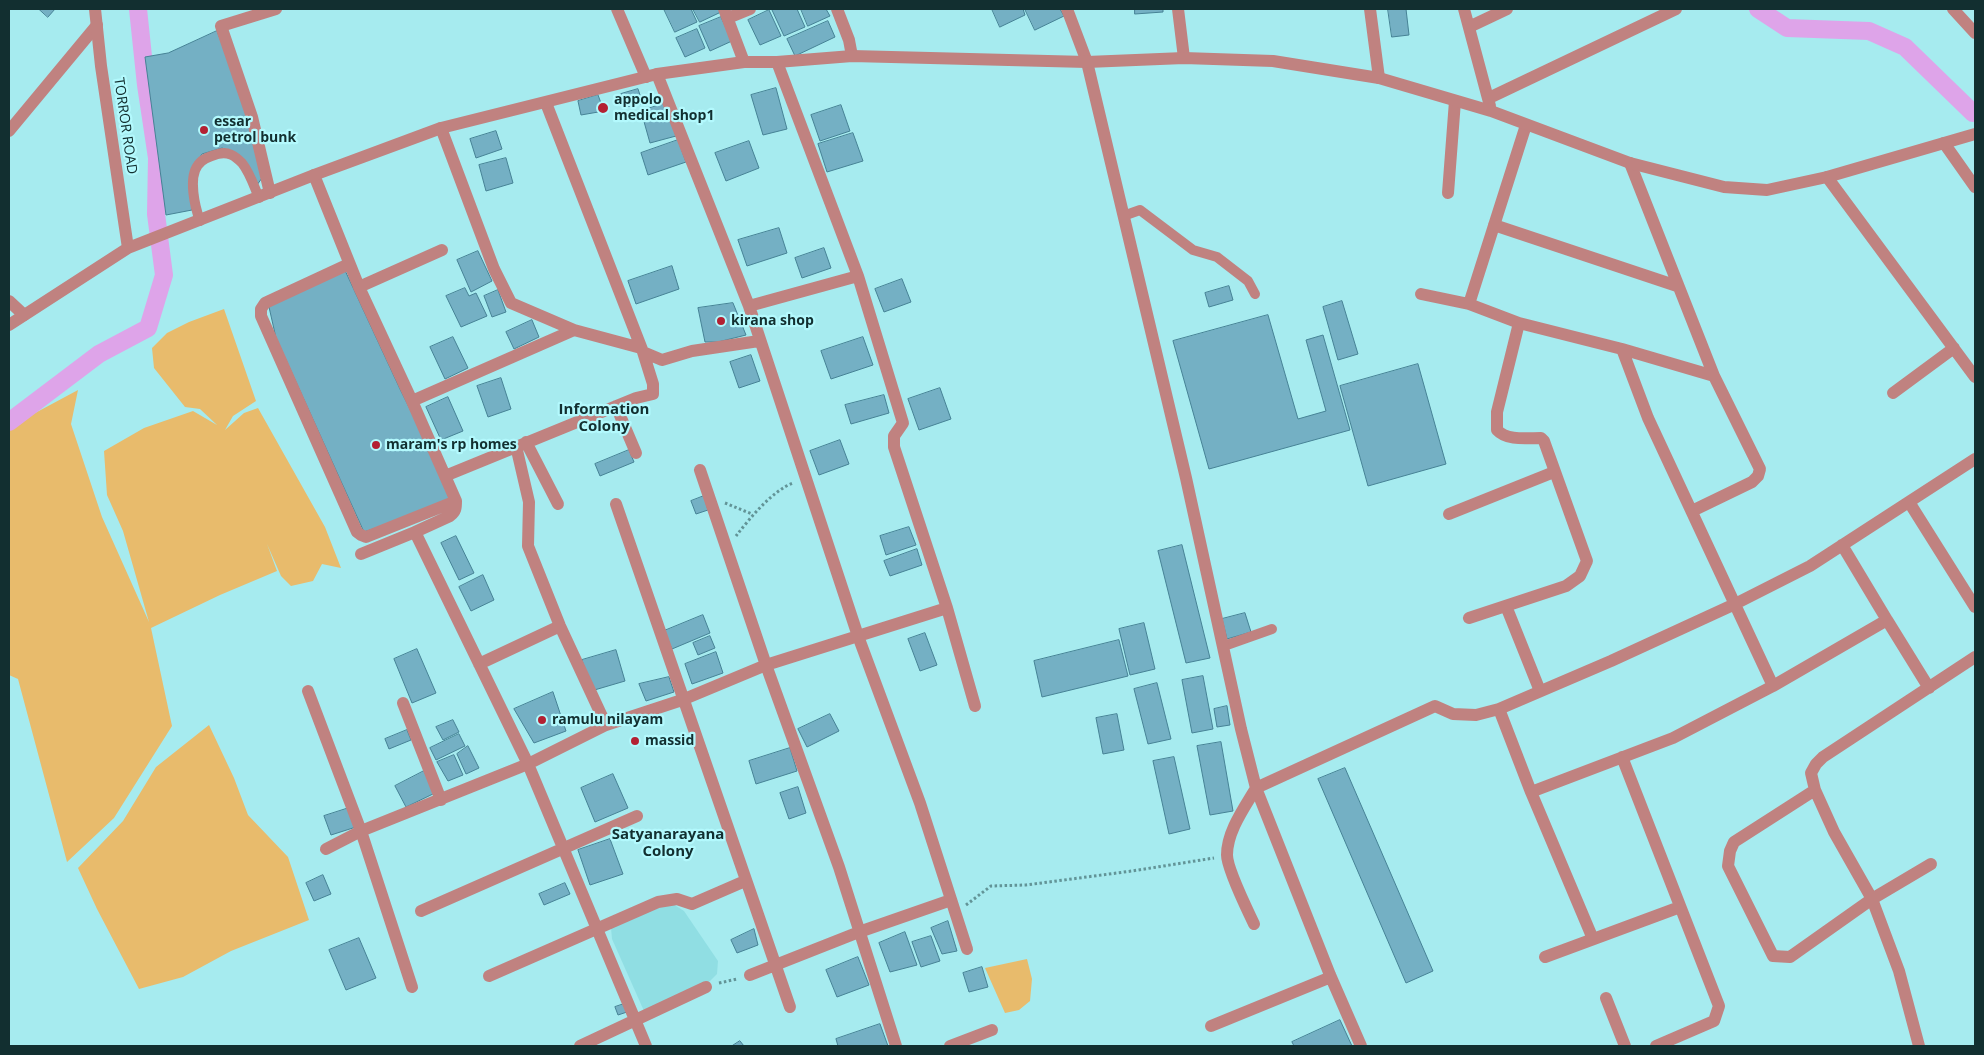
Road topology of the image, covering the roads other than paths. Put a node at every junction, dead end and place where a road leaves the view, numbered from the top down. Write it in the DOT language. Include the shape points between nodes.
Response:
graph roads {
  1 [pos="95,9"];
  2 [pos="276,9"];
  3 [pos="617,9"];
  4 [pos="750,9"];
  5 [pos="837,9"];
  6 [pos="1067,9"];
  7 [pos="1178,9"];
  8 [pos="1370,9"];
  9 [pos="1464,9"];
  10 [pos="1507,9"];
  11 [pos="1676,9"];
  12 [pos="1953,9"];
  13 [pos="726,13"];
  14 [pos="97,25"];
  15 [pos="1469,28"];
  16 [pos="1975,33"];
  17 [pos="852,56"];
  18 [pos="1184,58"];
  19 [pos="744,62"];
  20 [pos="777,62"];
  21 [pos="1087,62"];
  22 [pos="651,75"];
  23 [pos="1379,78"];
  24 [pos="1489,98"];
  25 [pos="1455,101"];
  26 [pos="546,103"];
  27 [pos="1491,111"];
  28 [pos="1526,124"];
  29 [pos="441,128"];
  30 [pos="9,131"];
  31 [pos="1975,134"];
  32 [pos="1944,143"];
  33 [pos="1630,163"];
  34 [pos="314,174"];
  35 [pos="1826,177"];
  36 [pos="1975,187"];
  37 [pos="1448,193"];
  38 [pos="264,196"];
  39 [pos="1124,216"];
  40 [pos="200,221"];
  41 [pos="1494,225"];
  42 [pos="128,248"];
  43 [pos="442,250"];
  44 [pos="350,264"];
  45 [pos="858,276"];
  46 [pos="1677,286"];
  47 [pos="359,287"];
  48 [pos="1255,294"];
  49 [pos="1421,294"];
  50 [pos="9,301"];
  51 [pos="1469,304"];
  52 [pos="749,306"];
  53 [pos="24,315"];
  54 [pos="1519,324"];
  55 [pos="9,326"];
  56 [pos="574,330"];
  57 [pos="760,341"];
  58 [pos="1954,348"];
  59 [pos="1622,349"];
  60 [pos="642,350"];
  61 [pos="1714,376"];
  62 [pos="1975,377"];
  63 [pos="1893,393"];
  64 [pos="412,401"];
  65 [pos="616,406"];
  66 [pos="521,444"];
  67 [pos="636,453"];
  68 [pos="1975,460"];
  69 [pos="700,470"];
  70 [pos="1554,472"];
  71 [pos="445,476"];
  72 [pos="456,501"];
  73 [pos="1908,502"];
  74 [pos="558,504"];
  75 [pos="616,504"];
  76 [pos="1692,511"];
  77 [pos="1449,514"];
  78 [pos="415,532"];
  79 [pos="1842,545"];
  80 [pos="360,554"];
  81 [pos="1735,604"];
  82 [pos="1506,606"];
  83 [pos="1975,607"];
  84 [pos="947,608"];
  85 [pos="1469,618"];
  86 [pos="1887,620"];
  87 [pos="560,626"];
  88 [pos="1272,629"];
  89 [pos="858,636"];
  90 [pos="1224,646"];
  91 [pos="1975,657"];
  92 [pos="479,664"];
  93 [pos="766,665"];
  94 [pos="1773,686"];
  95 [pos="1929,688"];
  96 [pos="308,691"];
  97 [pos="1540,691"];
  98 [pos="682,700"];
  99 [pos="403,702"];
  100 [pos="975,706"];
  101 [pos="1499,708"];
  102 [pos="606,725"];
  103 [pos="1622,757"];
  104 [pos="528,764"];
  105 [pos="1256,788"];
  106 [pos="1815,790"];
  107 [pos="1531,792"];
  108 [pos="441,800"];
  109 [pos="637,816"];
  110 [pos="361,831"];
  111 [pos="326,848"];
  112 [pos="564,848"];
  113 [pos="1931,864"];
  114 [pos="746,881"];
  115 [pos="1872,899"];
  116 [pos="951,900"];
  117 [pos="1680,907"];
  118 [pos="421,911"];
  119 [pos="1254,924"];
  120 [pos="597,929"];
  121 [pos="859,932"];
  122 [pos="1593,939"];
  123 [pos="967,949"];
  124 [pos="1545,957"];
  125 [pos="775,966"];
  126 [pos="750,975"];
  127 [pos="489,976"];
  128 [pos="1332,977"];
  129 [pos="412,987"];
  130 [pos="706,987"];
  131 [pos="1606,998"];
  132 [pos="790,1007"];
  133 [pos="634,1020"];
  134 [pos="1211,1026"];
  135 [pos="992,1030"];
  136 [pos="580,1046"];
  137 [pos="646,1046"];
  138 [pos="896,1046"];
  139 [pos="950,1046"];
  140 [pos="1361,1046"];
  141 [pos="1625,1046"];
  142 [pos="1656,1046"];
  143 [pos="1919,1046"];
  1 -- 14 [label="street, TORROR ROAD"];
  2 -- 38 [label="street" via="221,26 252,117"];
  3 -- 22 [label="street"];
  4 -- 13 [label="street"];
  5 -- 17 [label="street"];
  6 -- 21 [label="street"];
  7 -- 18 [label="street"];
  8 -- 23 [label="street"];
  9 -- 15 [label="street"];
  10 -- 15 [label="street"];
  11 -- 24 [label="street"];
  12 -- 16 [label="street"];
  13 -- 19 [label="street"];
  14 -- 30 [label="street"];
  14 -- 42 [label="street, TORROR ROAD"];
  15 -- 24 [label="street"];
  17 -- 20 [label="street"];
  17 -- 21 [label="street"];
  18 -- 21 [label="street"];
  18 -- 23 [label="street" via="1273,60"];
  19 -- 20 [label="street"];
  19 -- 22 [label="street"];
  20 -- 45 [label="street"];
  21 -- 39 [label="street"];
  22 -- 26 [label="street"];
  22 -- 52 [label="street"];
  23 -- 25 [label="street"];
  24 -- 27 [label="street"];
  25 -- 27 [label="street"];
  25 -- 37 [label="street"];
  26 -- 29 [label="street"];
  26 -- 60 [label="street"];
  27 -- 28 [label="street"];
  28 -- 33 [label="street"];
  28 -- 41 [label="street"];
  29 -- 34 [label="street"];
  29 -- 56 [label="street" via="494,269 512,304"];
  31 -- 32 [label="street"];
  32 -- 35 [label="street"];
  32 -- 36 [label="street"];
  33 -- 35 [label="street" via="1724,187 1767,190"];
  33 -- 46 [label="street"];
  34 -- 38 [label="street"];
  34 -- 44 [label="street"];
  35 -- 58 [label="street"];
  38 -- 40 [label="street"];
  38 -- 40 [label="lane" via="234,156 223,152 207,157 194,174 194,198"];
  39 -- 48 [label="lane" via="1140,210 1193,250 1218,257 1248,281"];
  39 -- 90 [label="street"];
  40 -- 42 [label="street"];
  41 -- 46 [label="street"];
  41 -- 51 [label="street"];
  42 -- 53 [label="street"];
  43 -- 47 [label="street"];
  44 -- 47 [label="street"];
  44 -- 72 [label="street" via="265,303 261,316 357,532 366,537"];
  45 -- 52 [label="street"];
  45 -- 84 [label="street" via="903,423 894,436 894,447"];
  46 -- 61 [label="street"];
  47 -- 64 [label="street"];
  49 -- 51 [label="street"];
  50 -- 53 [label="street"];
  51 -- 54 [label="street"];
  52 -- 57 [label="street"];
  53 -- 55 [label="street"];
  54 -- 59 [label="street"];
  54 -- 70 [label="street" via="1497,412 1497,430 1507,437 1541,438"];
  56 -- 60 [label="street"];
  56 -- 64 [label="street"];
  57 -- 60 [label="street" via="692,351 662,360"];
  57 -- 89 [label="street"];
  58 -- 62 [label="street"];
  58 -- 63 [label="street"];
  59 -- 61 [label="street"];
  59 -- 76 [label="street" via="1648,418"];
  60 -- 65 [label="street" via="653,394"];
  61 -- 76 [label="street" via="1760,469 1752,482"];
  64 -- 71 [label="street"];
  65 -- 66 [label="street"];
  65 -- 67 [label="street"];
  66 -- 71 [label="street"];
  66 -- 74 [label="street"];
  66 -- 87 [label="street" via="529,502 528,546"];
  68 -- 73 [label="street"];
  69 -- 93 [label="street"];
  70 -- 77 [label="street"];
  70 -- 82 [label="street" via="1587,561 1580,576 1566,586"];
  71 -- 72 [label="street"];
  72 -- 78 [label="street" via="450,516"];
  73 -- 79 [label="street"];
  73 -- 83 [label="street"];
  75 -- 98 [label="street"];
  76 -- 81 [label="street"];
  78 -- 80 [label="street"];
  78 -- 92 [label="street"];
  79 -- 81 [label="street" via="1810,566"];
  79 -- 86 [label="street"];
  81 -- 94 [label="street"];
  81 -- 97 [label="street"];
  82 -- 85 [label="street"];
  82 -- 97 [label="street"];
  84 -- 89 [label="street"];
  84 -- 100 [label="street"];
  86 -- 94 [label="street"];
  86 -- 95 [label="street"];
  87 -- 92 [label="street"];
  87 -- 102 [label="street"];
  88 -- 90 [label="lane"];
  89 -- 93 [label="street"];
  89 -- 116 [label="street" via="920,803"];
  90 -- 105 [label="street"];
  91 -- 95 [label="street"];
  92 -- 104 [label="street"];
  93 -- 98 [label="street"];
  93 -- 121 [label="street"];
  94 -- 103 [label="street" via="1673,738"];
  95 -- 106 [label="street" via="1823,757 1811,773"];
  96 -- 110 [label="street"];
  97 -- 101 [label="street"];
  98 -- 102 [label="street"];
  98 -- 114 [label="street"];
  99 -- 108 [label="street"];
  101 -- 105 [label="street" via="1476,715 1453,714 1435,706"];
  101 -- 107 [label="street"];
  102 -- 104 [label="street"];
  103 -- 107 [label="street"];
  103 -- 117 [label="street"];
  104 -- 108 [label="street"];
  104 -- 112 [label="street"];
  105 -- 119 [label="street" via="1231,836 1227,856"];
  105 -- 128 [label="street"];
  106 -- 115 [label="street" via="1834,832"];
  106 -- 115 [label="street" via="1734,842 1730,851 1728,866 1773,956 1790,957"];
  107 -- 122 [label="street"];
  108 -- 110 [label="street"];
  109 -- 112 [label="street"];
  110 -- 111 [label="street"];
  110 -- 129 [label="street"];
  112 -- 118 [label="street"];
  112 -- 120 [label="street"];
  113 -- 115 [label="street"];
  114 -- 120 [label="street" via="692,904 677,899 658,902"];
  114 -- 125 [label="street"];
  115 -- 143 [label="street" via="1900,971"];
  116 -- 121 [label="street"];
  116 -- 123 [label="street"];
  117 -- 122 [label="street"];
  117 -- 142 [label="street" via="1719,1006 1714,1021"];
  120 -- 127 [label="street"];
  120 -- 133 [label="street"];
  121 -- 125 [label="street"];
  121 -- 138 [label="street"];
  122 -- 124 [label="street"];
  125 -- 126 [label="street"];
  125 -- 132 [label="street"];
  128 -- 134 [label="street"];
  128 -- 140 [label="street"];
  130 -- 133 [label="street"];
  131 -- 141 [label="street"];
  133 -- 136 [label="street"];
  133 -- 137 [label="street"];
  135 -- 139 [label="street"];
}
